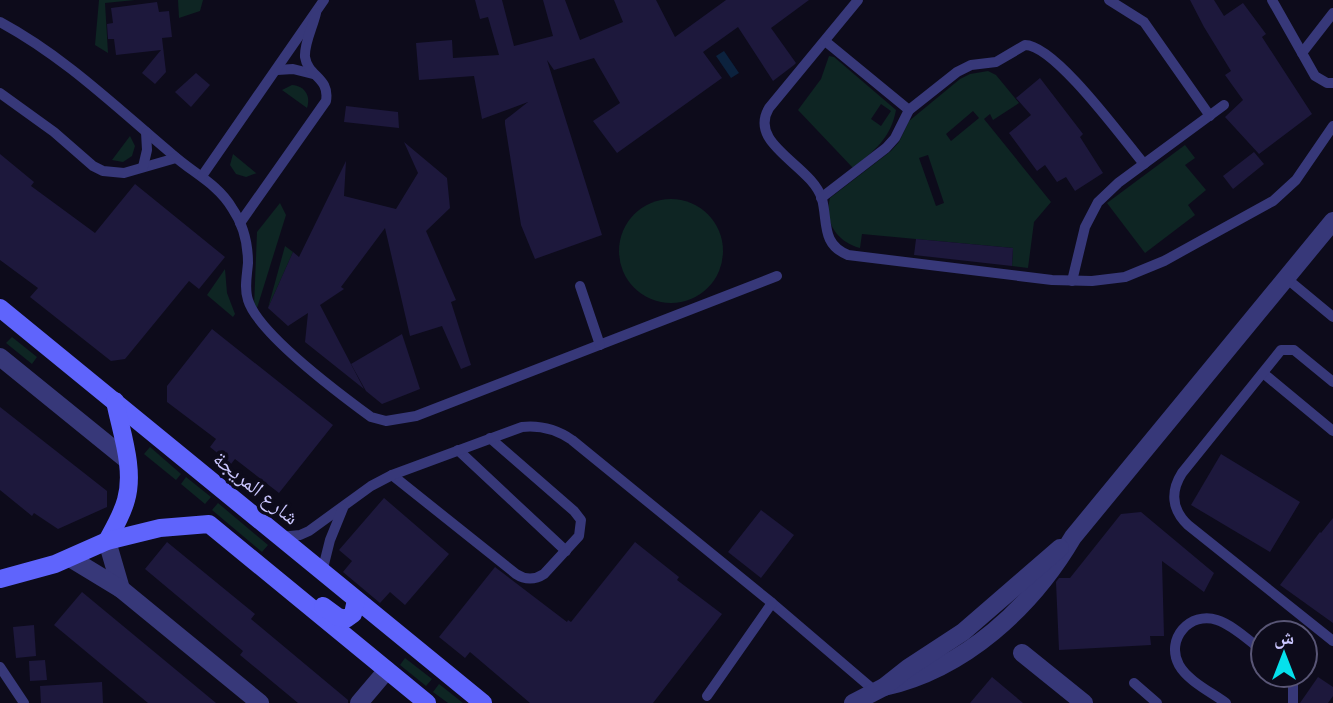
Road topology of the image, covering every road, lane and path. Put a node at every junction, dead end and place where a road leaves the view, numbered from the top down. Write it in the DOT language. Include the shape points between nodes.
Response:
graph roads {
  1 [pos="324,0"];
  2 [pos="858,0"];
  3 [pos="1109,0"];
  4 [pos="1272,0"];
  5 [pos="316,13"];
  6 [pos="1333,13"];
  7 [pos="0,22"];
  8 [pos="825,41"];
  9 [pos="1302,52"];
  10 [pos="277,70"];
  11 [pos="316,75"];
  12 [pos="1333,83"];
  13 [pos="0,93"];
  14 [pos="1224,105"];
  15 [pos="909,110"];
  16 [pos="1210,116"];
  17 [pos="1333,126"];
  18 [pos="146,132"];
  19 [pos="176,158"];
  20 [pos="1143,164"];
  21 [pos="143,167"];
  22 [pos="202,176"];
  23 [pos="821,198"];
  24 [pos="1333,220"];
  25 [pos="240,223"];
  26 [pos="777,276"];
  27 [pos="1286,278"];
  28 [pos="1072,281"];
  29 [pos="580,286"];
  30 [pos="0,309"];
  31 [pos="1333,317"];
  32 [pos="600,345"];
  33 [pos="0,357"];
  34 [pos="1263,373"];
  35 [pos="1333,382"];
  36 [pos="115,401"];
  37 [pos="1333,431"];
  38 [pos="490,438"];
  39 [pos="458,450"];
  40 [pos="127,460"];
  41 [pos="392,475"];
  42 [pos="343,508"];
  43 [pos="281,537"];
  44 [pos="107,541"];
  45 [pos="566,551"];
  46 [pos="70,558"];
  47 [pos="322,572"];
  48 [pos="270,574"];
  49 [pos="0,579"];
  50 [pos="121,589"];
  51 [pos="356,600"];
  52 [pos="772,603"];
  53 [pos="1249,641"];
  54 [pos="1333,641"];
  55 [pos="1022,653"];
  56 [pos="0,667"];
  57 [pos="387,670"];
  58 [pos="1134,683"];
  59 [pos="879,689"];
  60 [pos="707,696"];
  61 [pos="24,703"];
  62 [pos="260,703"];
  63 [pos="359,703"];
  64 [pos="428,703"];
  65 [pos="483,703"];
  66 [pos="853,703"];
  67 [pos="1084,703"];
  68 [pos="1157,703"];
  69 [pos="1226,703"];
  1 -- 5 [label="lane"];
  2 -- 8 [label="lane"];
  3 -- 16 [label="lane" via="1144,22"];
  4 -- 9 [label="lane"];
  5 -- 10 [label="lane"];
  5 -- 11 [label="lane" via="305,56"];
  6 -- 9 [label="lane"];
  7 -- 18 [label="lane" via="49,52"];
  8 -- 15 [label="lane"];
  8 -- 23 [label="lane" via="769,108 764,123 768,138 811,179"];
  9 -- 12 [label="lane" via="1315,76"];
  10 -- 11 [label="lane"];
  10 -- 22 [label="lane"];
  11 -- 25 [label="lane" via="326,89 322,109"];
  13 -- 21 [label="lane" via="93,166 114,173"];
  14 -- 16 [label="lane"];
  15 -- 20 [label="lane" via="963,68 996,62 1020,47 1034,46 1083,90"];
  15 -- 23 [label="lane" via="886,148"];
  16 -- 20 [label="lane"];
  17 -- 28 [label="lane" via="1296,180 1263,207 1137,273"];
  18 -- 19 [label="lane"];
  18 -- 21 [label="lane"];
  19 -- 21 [label="lane"];
  19 -- 22 [label="lane"];
  20 -- 28 [label="lane" via="1107,192 1090,214"];
  22 -- 25 [label="lane" via="225,197"];
  23 -- 28 [label="lane" via="827,235 838,251 848,255"];
  24 -- 27 [label="street"];
  25 -- 32 [label="lane" via="247,250 246,289 258,320 371,416 386,421 416,416"];
  26 -- 32 [label="lane"];
  27 -- 31 [label="lane"];
  27 -- 59 [label="street" via="1073,537 983,617"];
  29 -- 32 [label="lane"];
  30 -- 36 [label="main road, شارع المريجة"];
  33 -- 40 [label="street"];
  34 -- 35 [label="lane" via="1277,353 1289,348"];
  34 -- 37 [label="lane"];
  34 -- 54 [label="lane" via="1182,473 1174,501 1181,519"];
  36 -- 40 [label="main road"];
  36 -- 43 [label="main road, شارع المريجة"];
  38 -- 39 [label="lane"];
  38 -- 45 [label="lane" via="578,515 581,531"];
  38 -- 52 [label="lane" via="533,426 563,434"];
  39 -- 41 [label="lane"];
  39 -- 45 [label="lane"];
  40 -- 44 [label="main road" via="126,500"];
  41 -- 42 [label="lane"];
  41 -- 45 [label="lane" via="520,576 540,576"];
  42 -- 43 [label="lane" via="309,531"];
  42 -- 47 [label="lane"];
  43 -- 47 [label="main road, شارع المريجة"];
  44 -- 46 [label="main road"];
  44 -- 48 [label="main road" via="160,528 208,524"];
  44 -- 50 [label="street"];
  46 -- 49 [label="main road"];
  46 -- 50 [label="street"];
  47 -- 51 [label="main road, شارع المريجة"];
  48 -- 51 [label="main road" via="298,587 342,619 353,614"];
  48 -- 57 [label="main road"];
  50 -- 62 [label="street"];
  51 -- 65 [label="main road, شارع المريجة"];
  52 -- 59 [label="lane"];
  52 -- 60 [label="lane"];
  53 -- 69 [label="lane" via="1209,618 1197,619 1179,633 1175,656 1180,667"];
  55 -- 67 [label="street"];
  56 -- 61 [label="lane"];
  57 -- 63 [label="street"];
  57 -- 64 [label="main road"];
  58 -- 68 [label="lane"];
  59 -- 66 [label="street"];
}
